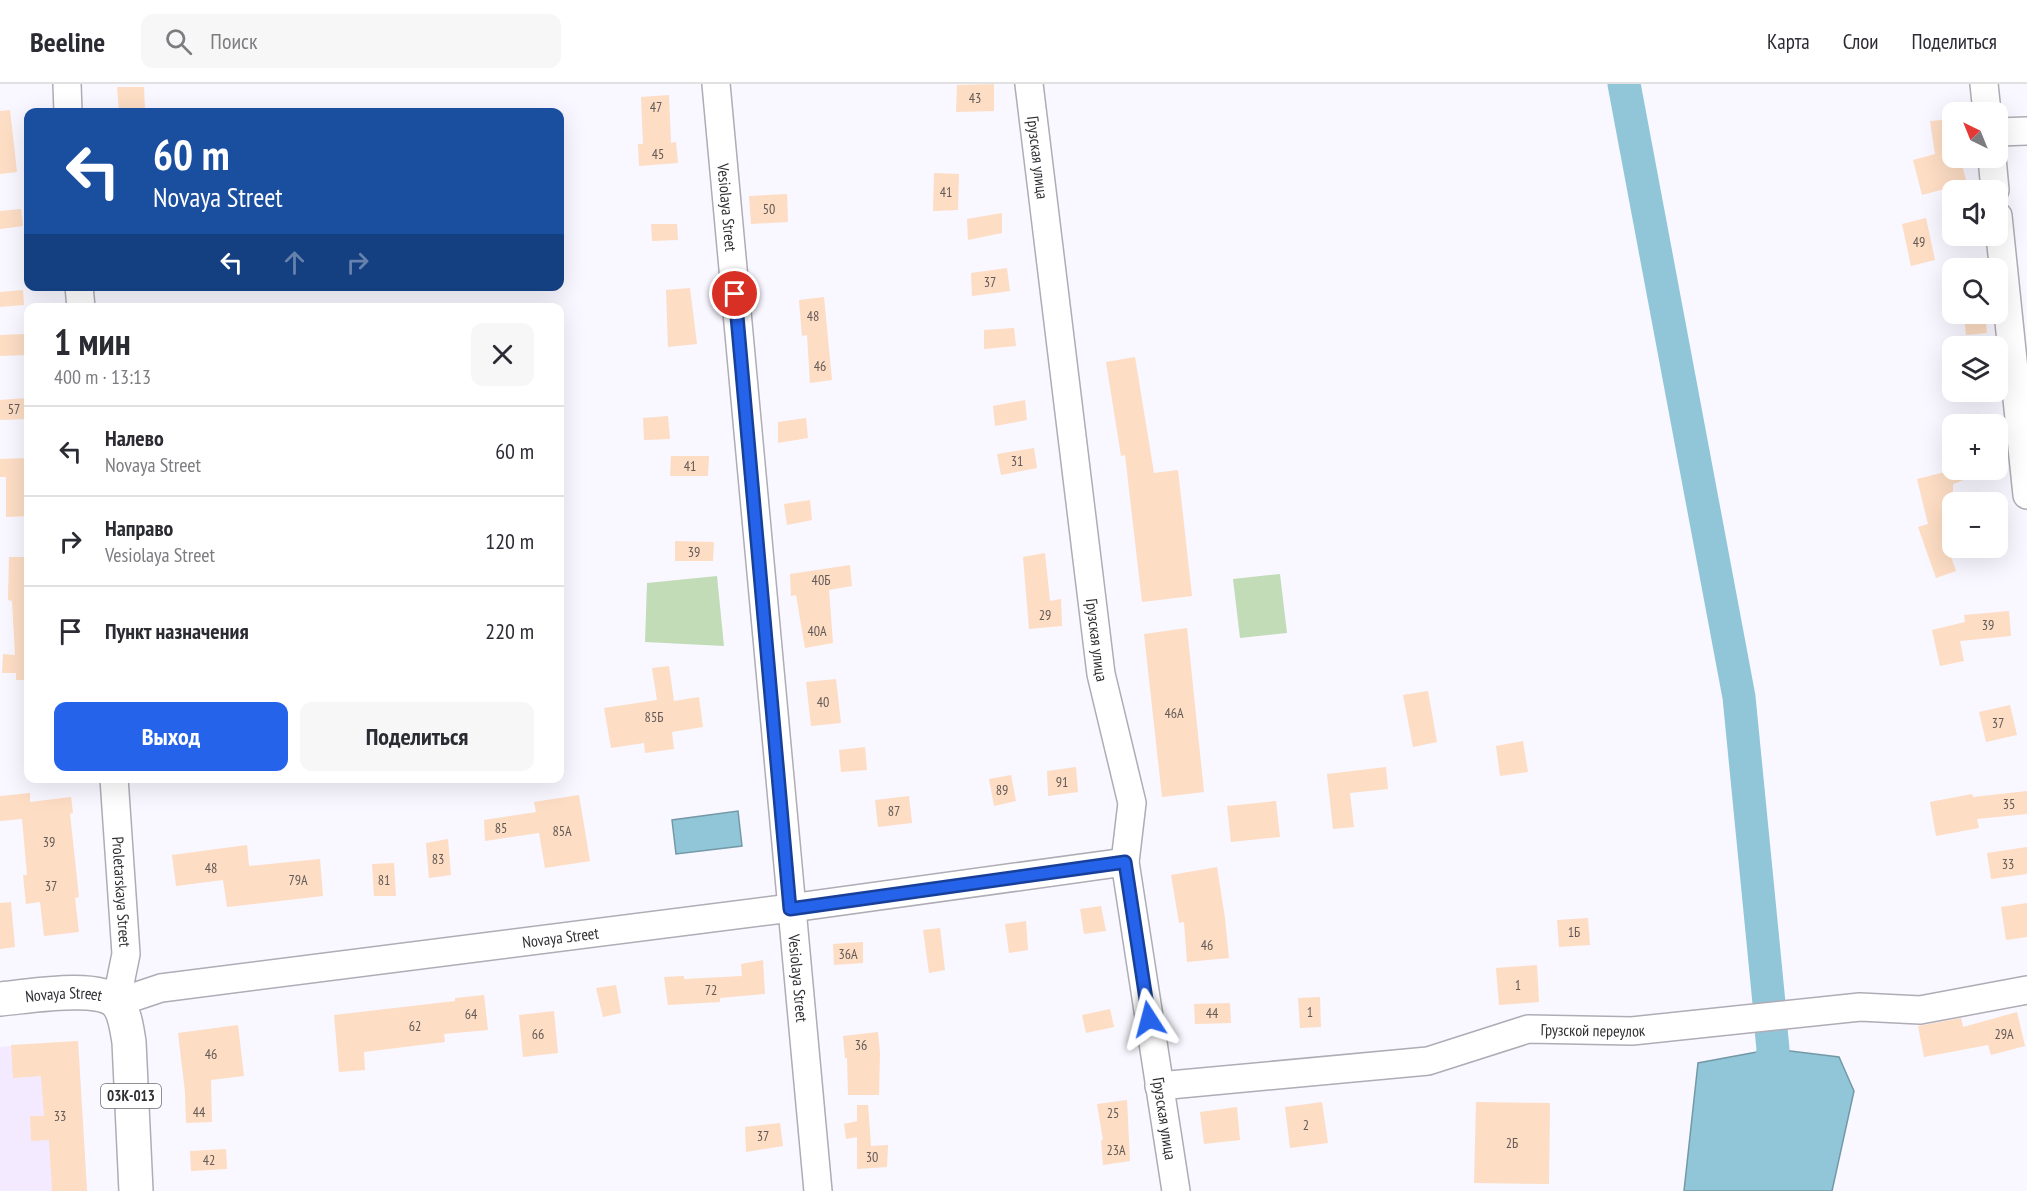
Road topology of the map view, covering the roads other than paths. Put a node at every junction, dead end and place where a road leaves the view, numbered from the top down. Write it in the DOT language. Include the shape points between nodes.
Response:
graph roads {
  1 [pos="67,84"];
  2 [pos="716,84"];
  3 [pos="1029,84"];
  4 [pos="1984,84"];
  5 [pos="1986,102"];
  6 [pos="68,108"];
  7 [pos="2027,131"];
  8 [pos="2008,132"];
  9 [pos="2001,246"];
  10 [pos="2027,495"];
  11 [pos="114,783"];
  12 [pos="1125,862"];
  13 [pos="790,909"];
  14 [pos="2027,990"];
  15 [pos="0,999"];
  16 [pos="116,1003"];
  17 [pos="1159,1086"];
  18 [pos="136,1191"];
  19 [pos="818,1191"];
  20 [pos="1176,1191"];
  1 -- 6 [label="street"];
  2 -- 13 [label="street, Vesiolaya Street"];
  3 -- 12 [label="street, Грузская улица" via="1101,674 1132,803"];
  4 -- 5 [label="street"];
  7 -- 8 [label="street"];
  9 -- 10 [label="street"];
  11 -- 16 [label="street, Proletarskaya Street" via="126,954"];
  12 -- 13 [label="street, Novaya Street"];
  12 -- 17 [label="street, Грузская улица"];
  13 -- 16 [label="street, Novaya Street" via="161,988"];
  13 -- 19 [label="street, Vesiolaya Street"];
  14 -- 17 [label="street, Грузской переулок" via="1920,1010 1860,1007 1632,1031 1528,1029 1428,1062"];
  15 -- 16 [label="main road, Novaya Street" via="80,992 101,995"];
  16 -- 18 [label="main road, 03К-013" via="129,1042"];
  17 -- 20 [label="street, Грузская улица"];
}
